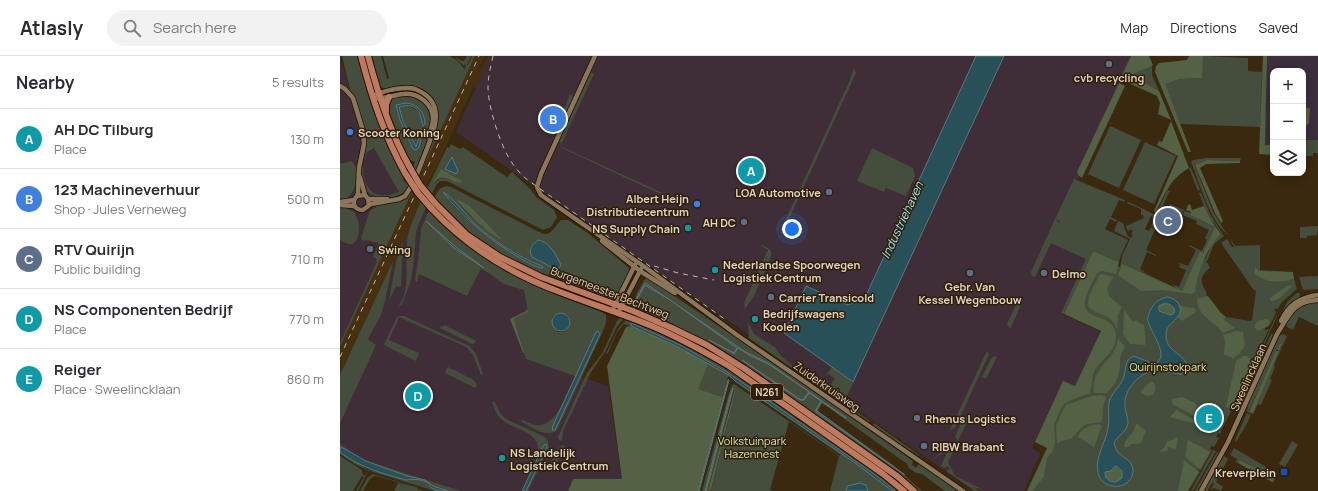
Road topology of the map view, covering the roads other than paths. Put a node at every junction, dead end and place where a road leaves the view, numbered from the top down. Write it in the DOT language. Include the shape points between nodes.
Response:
graph roads {
  1 [pos="361,56"];
  2 [pos="368,56"];
  3 [pos="595,56"];
  4 [pos="340,86"];
  5 [pos="379,97"];
  6 [pos="390,97"];
  7 [pos="373,98"];
  8 [pos="386,115"];
  9 [pos="359,175"];
  10 [pos="366,197"];
  11 [pos="355,198"];
  12 [pos="340,202"];
  13 [pos="340,205"];
  14 [pos="369,205"];
  15 [pos="354,206"];
  16 [pos="433,206"];
  17 [pos="636,264"];
  18 [pos="642,268"];
  19 [pos="1318,296"];
  20 [pos="1318,300"];
  21 [pos="618,305"];
  22 [pos="615,312"];
  23 [pos="1276,334"];
  24 [pos="904,491"];
  25 [pos="914,491"];
  26 [pos="963,491"];
  27 [pos="1201,491"];
  1 -- 7 [label="main road, Burgemeester Bechtweg / N261"];
  2 -- 5 [label="main road, Burgemeester Bechtweg / N261"];
  3 -- 17 [label="street, Zuiderkruisweg" via="537,187 541,195"];
  4 -- 9 [label="street" via="353,98 363,131 364,144"];
  5 -- 6 [label="street"];
  5 -- 7 [label="street"];
  5 -- 8 [label="main road, Burgemeester Bechtweg / N261"];
  5 -- 14 [label="street" via="404,88 420,91 434,105 436,120 434,131 405,196"];
  6 -- 8 [label="main road" via="386,104"];
  6 -- 10 [label="street" via="405,93 422,99 431,111 432,126 408,190 394,198"];
  7 -- 16 [label="main road, Burgemeester Bechtweg / N261, bridge" via="387,137 405,173 418,193"];
  8 -- 16 [label="main road, Burgemeester Bechtweg / N261, bridge" via="399,147"];
  9 -- 10 [label="street"];
  9 -- 11 [label="street"];
  10 -- 11 [label="street"];
  10 -- 14 [label="street"];
  11 -- 12 [label="street"];
  11 -- 15 [label="street"];
  13 -- 15 [label="street"];
  14 -- 15 [label="street" via="363,210 358,210"];
  16 -- 21 [label="main road, Burgemeester Bechtweg / N261" via="467,235 500,257 541,276"];
  16 -- 22 [label="main road, Burgemeester Bechtweg / N261" via="451,229 494,261 558,292"];
  17 -- 18 [label="street, Zuiderkruisweg"];
  17 -- 21 [label="street"];
  18 -- 21 [label="street"];
  18 -- 26 [label="street, Zuiderkruisweg"];
  19 -- 23 [label="street, Sweelincklaan" via="1304,298 1290,306"];
  20 -- 23 [label="street, Sweelincklaan" via="1306,302 1295,308 1288,314"];
  21 -- 22 [label="street"];
  21 -- 25 [label="main road, Burgemeester Bechtweg / N261" via="700,342 745,369 897,476"];
  22 -- 24 [label="main road, Burgemeester Bechtweg / N261" via="669,334 729,366"];
  23 -- 27 [label="street, Sweelincklaan" via="1238,421"];
}
